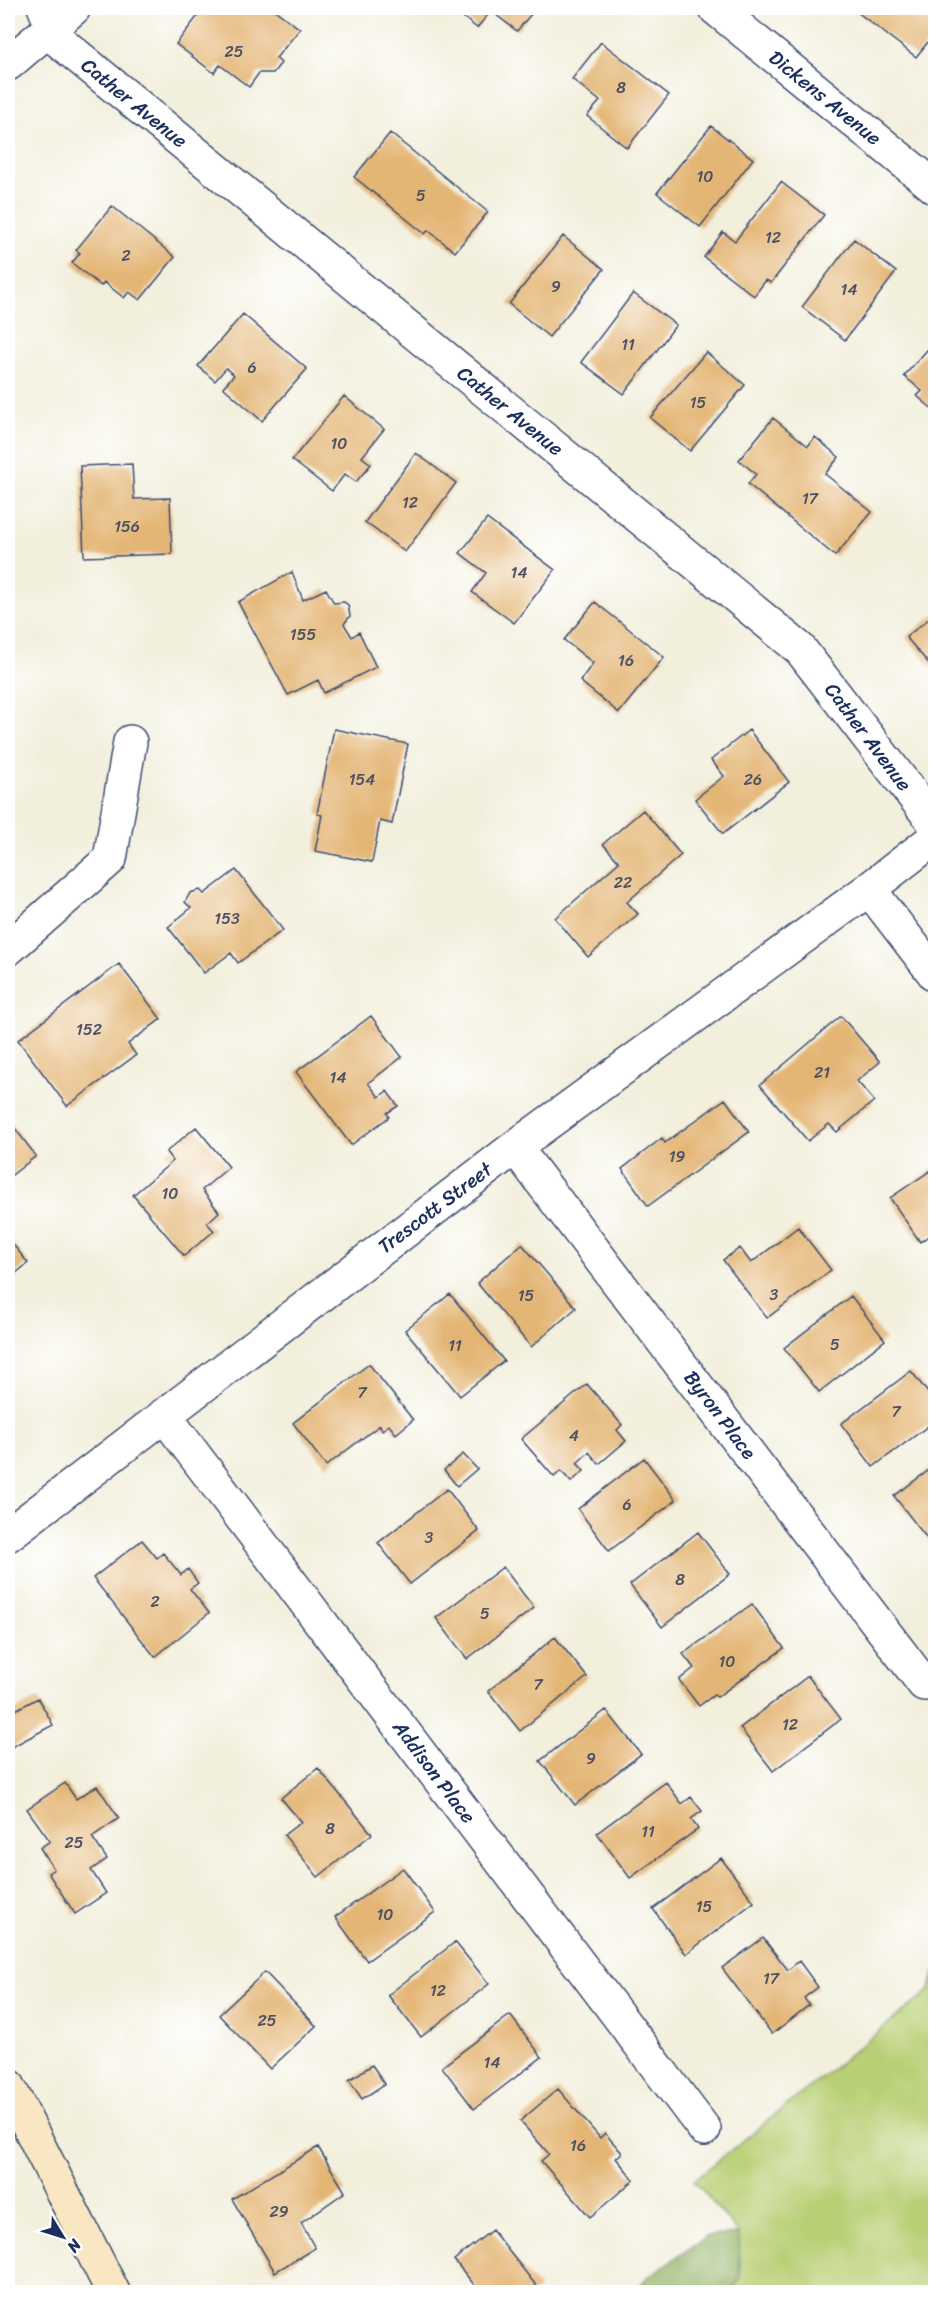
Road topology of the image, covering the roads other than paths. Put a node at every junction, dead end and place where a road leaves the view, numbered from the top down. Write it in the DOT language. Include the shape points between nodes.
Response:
graph roads {
  1 [pos="74,8"];
  2 [pos="715,8"];
  3 [pos="43,20"];
  4 [pos="8,64"];
  5 [pos="936,188"];
  6 [pos="130,742"];
  7 [pos="936,825"];
  8 [pos="936,837"];
  9 [pos="869,890"];
  10 [pos="8,950"];
  11 [pos="936,976"];
  12 [pos="515,1147"];
  13 [pos="164,1415"];
  14 [pos="8,1535"];
  15 [pos="924,1684"];
  16 [pos="8,2085"];
  17 [pos="704,2128"];
  18 [pos="113,2292"];
  1 -- 3 [label="street"];
  2 -- 5 [label="street, Dickens Avenue"];
  3 -- 4 [label="street"];
  3 -- 7 [label="street, Cather Avenue" via="800,648"];
  6 -- 10 [label="street" via="110,859"];
  8 -- 9 [label="street, Trescott Street"];
  9 -- 11 [label="street"];
  9 -- 12 [label="street, Trescott Street"];
  12 -- 13 [label="street, Trescott Street"];
  12 -- 15 [label="street, Byron Place"];
  13 -- 14 [label="street, Trescott Street"];
  13 -- 17 [label="street, Addison Place"];
  16 -- 18 [label="main road"];
}
